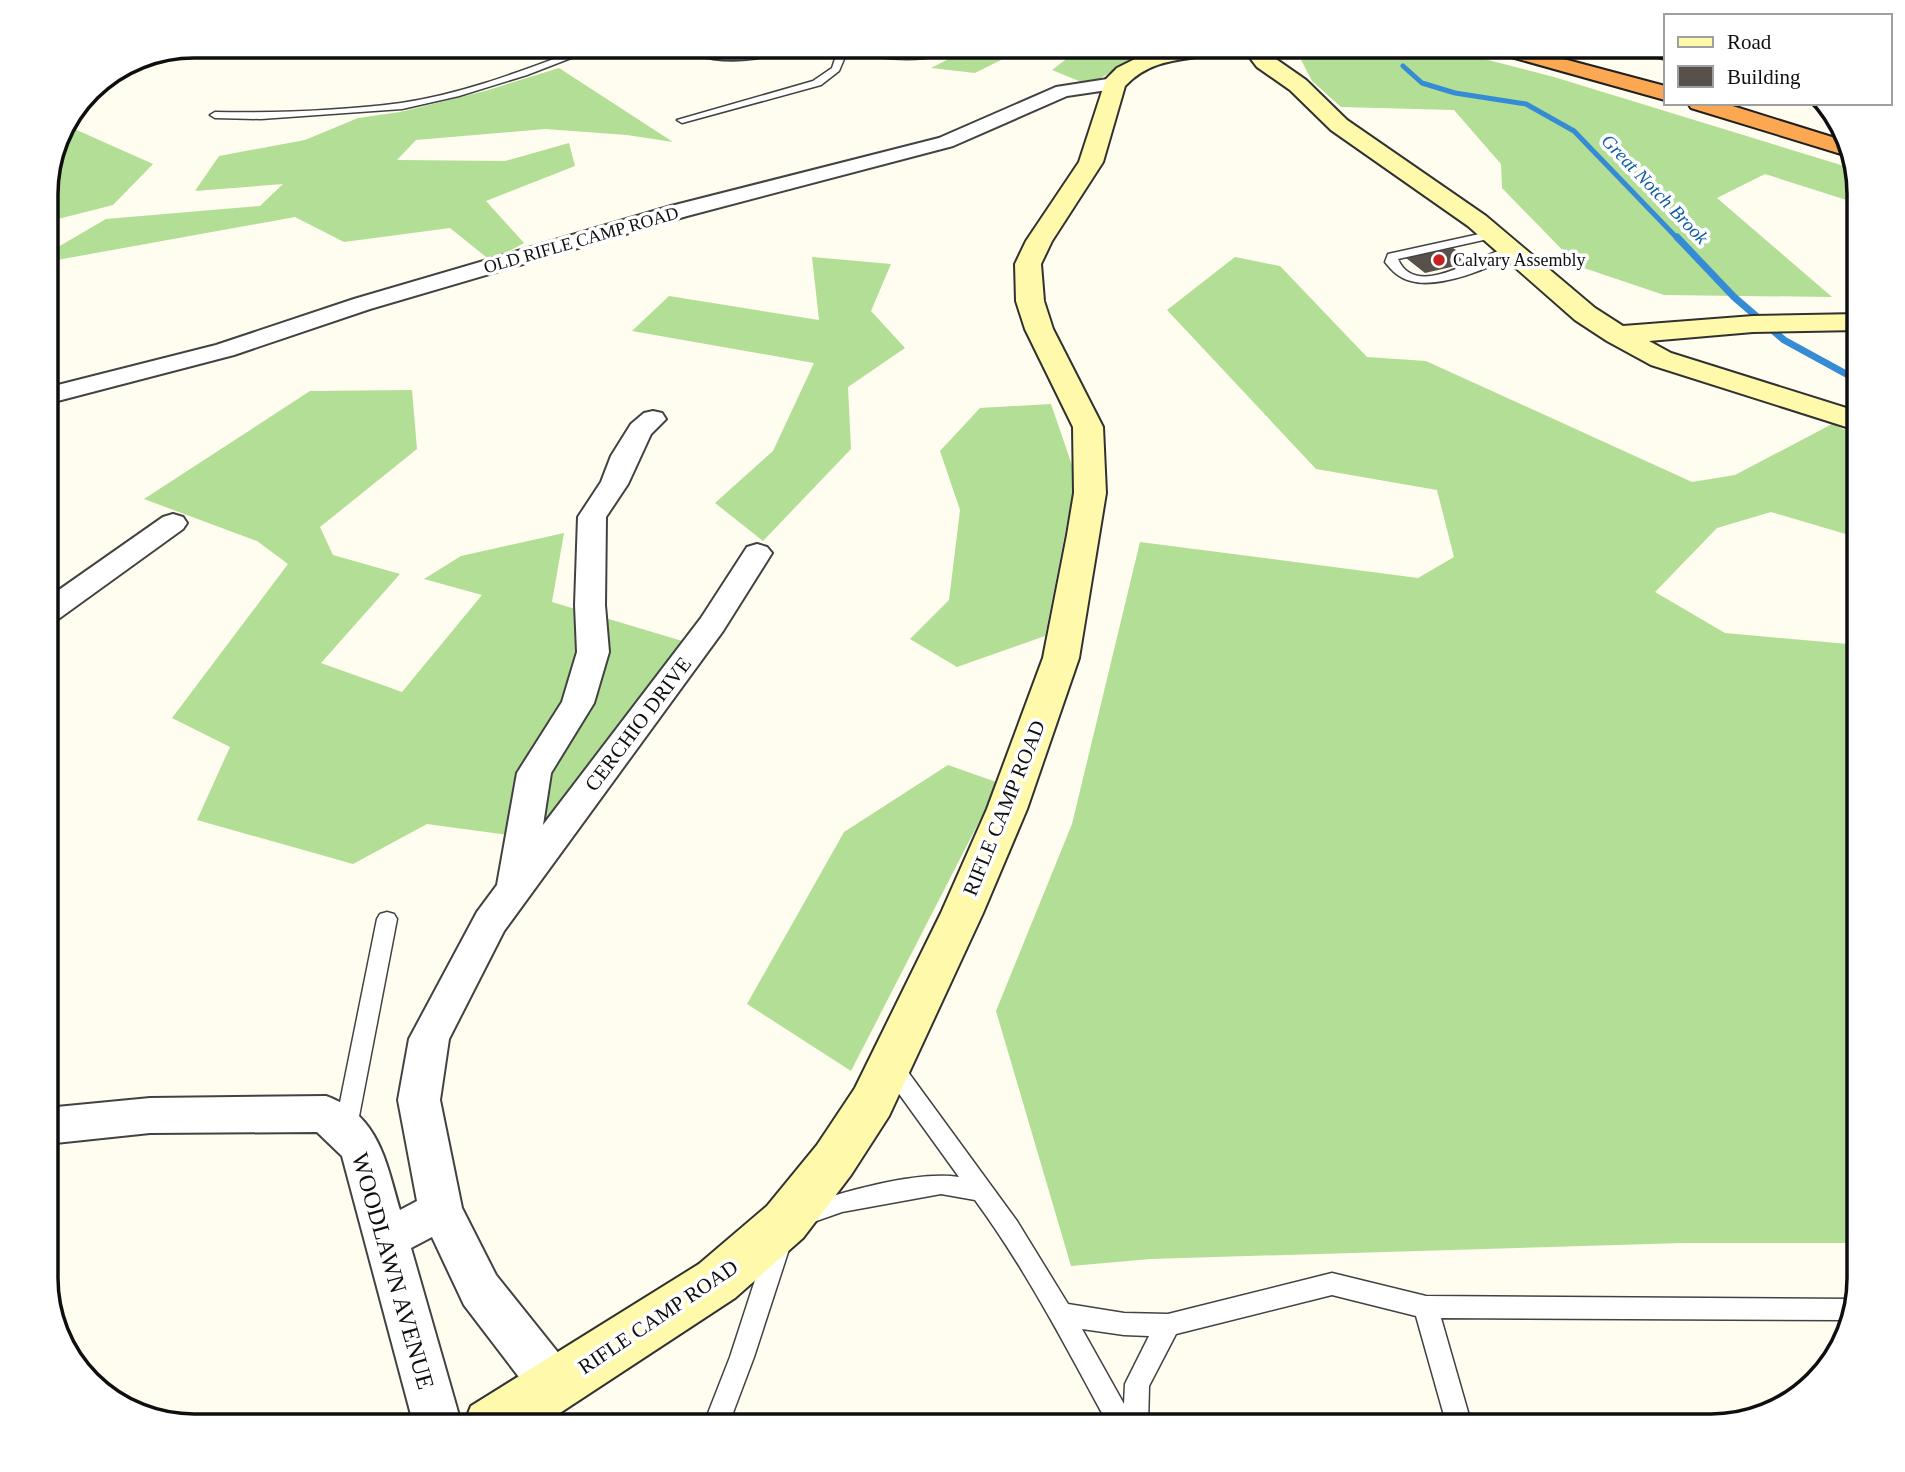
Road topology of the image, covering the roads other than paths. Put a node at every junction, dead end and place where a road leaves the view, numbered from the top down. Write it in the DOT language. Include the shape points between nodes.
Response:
graph roads {
  1 [pos="564,58"];
  2 [pos="837,58"];
  3 [pos="1152,58"];
  4 [pos="1232,58"];
  5 [pos="1262,58"];
  6 [pos="1537,58"];
  7 [pos="1580,58"];
  8 [pos="1664,80"];
  9 [pos="1114,84"];
  10 [pos="1664,93"];
  11 [pos="1705,105"];
  12 [pos="1757,105"];
  13 [pos="1324,113"];
  14 [pos="215,115"];
  15 [pos="682,120"];
  16 [pos="1830,127"];
  17 [pos="1839,147"];
  18 [pos="1501,243"];
  19 [pos="1847,322"];
  20 [pos="1617,335"];
  21 [pos="58,393"];
  22 [pos="1847,418"];
  23 [pos="653,419"];
  24 [pos="173,523"];
  25 [pos="757,553"];
  26 [pos="58,604"];
  27 [pos="514,890"];
  28 [pos="387,919"];
  29 [pos="890,1064"];
  30 [pos="58,1125"];
  31 [pos="345,1132"];
  32 [pos="982,1191"];
  33 [pos="441,1210"];
  34 [pos="785,1222"];
  35 [pos="387,1239"];
  36 [pos="1426,1307"];
  37 [pos="1844,1310"];
  38 [pos="1061,1314"];
  39 [pos="1168,1325"];
  40 [pos="555,1386"];
  41 [pos="435,1414"];
  42 [pos="510,1414"];
  43 [pos="720,1414"];
  44 [pos="1115,1414"];
  45 [pos="1136,1414"];
  46 [pos="1456,1414"];
  1 -- 14 [label="lane" via="455,94 402,106"];
  2 -- 15 [label="lane" via="836,69 817,83"];
  3 -- 9 [label="street"];
  4 -- 13 [label="street"];
  5 -- 13 [label="street" via="1298,85"];
  6 -- 10 [label="highway"];
  7 -- 8 [label="highway"];
  9 -- 21 [label="street, OLD RIFLE CAMP ROAD" via="1063,91 946,142 679,211 362,304 225,350"];
  9 -- 29 [label="street, RIFLE CAMP ROAD" via="1091,162 1028,264 1030,301 1039,329 1088,427 1090,493 1061,658 1007,809"];
  11 -- 17 [label="highway"];
  12 -- 16 [label="highway"];
  13 -- 18 [label="street"];
  18 -- 18 [label="lane" via="1392,257 1391,262 1405,276 1427,281 1480,264"];
  18 -- 20 [label="street"];
  19 -- 20 [label="street" via="1765,323"];
  20 -- 22 [label="street" via="1661,359"];
  23 -- 27 [label="street, CERCHIO DRIVE" via="639,430 614,484 592,517 593,652 578,703 534,773"];
  24 -- 26 [label="street"];
  25 -- 27 [label="street, CERCHIO DRIVE" via="712,624"];
  27 -- 33 [label="street, CERCHIO DRIVE" via="490,922 429,1039 418,1100"];
  28 -- 31 [label="lane"];
  29 -- 32 [label="lane"];
  29 -- 34 [label="street, RIFLE CAMP ROAD" via="834,1160"];
  30 -- 31 [label="street, WOODLAWN AVENUE" via="326,1114"];
  31 -- 35 [label="street, WOODLAWN AVENUE" via="361,1147"];
  32 -- 34 [label="lane" via="941,1184 842,1202"];
  32 -- 38 [label="lane"];
  33 -- 35 [label="street"];
  33 -- 40 [label="street, CERCHIO DRIVE" via="480,1290"];
  34 -- 40 [label="street, RIFLE CAMP ROAD" via="717,1281"];
  34 -- 43 [label="lane"];
  35 -- 41 [label="street, WOODLAWN AVENUE"];
  36 -- 37 [label="lane"];
  36 -- 39 [label="lane" via="1332,1284"];
  36 -- 46 [label="lane"];
  38 -- 39 [label="lane" via="1124,1324"];
  38 -- 44 [label="lane"];
  39 -- 45 [label="lane" via="1137,1384"];
  40 -- 42 [label="street, RIFLE CAMP ROAD"];
}
